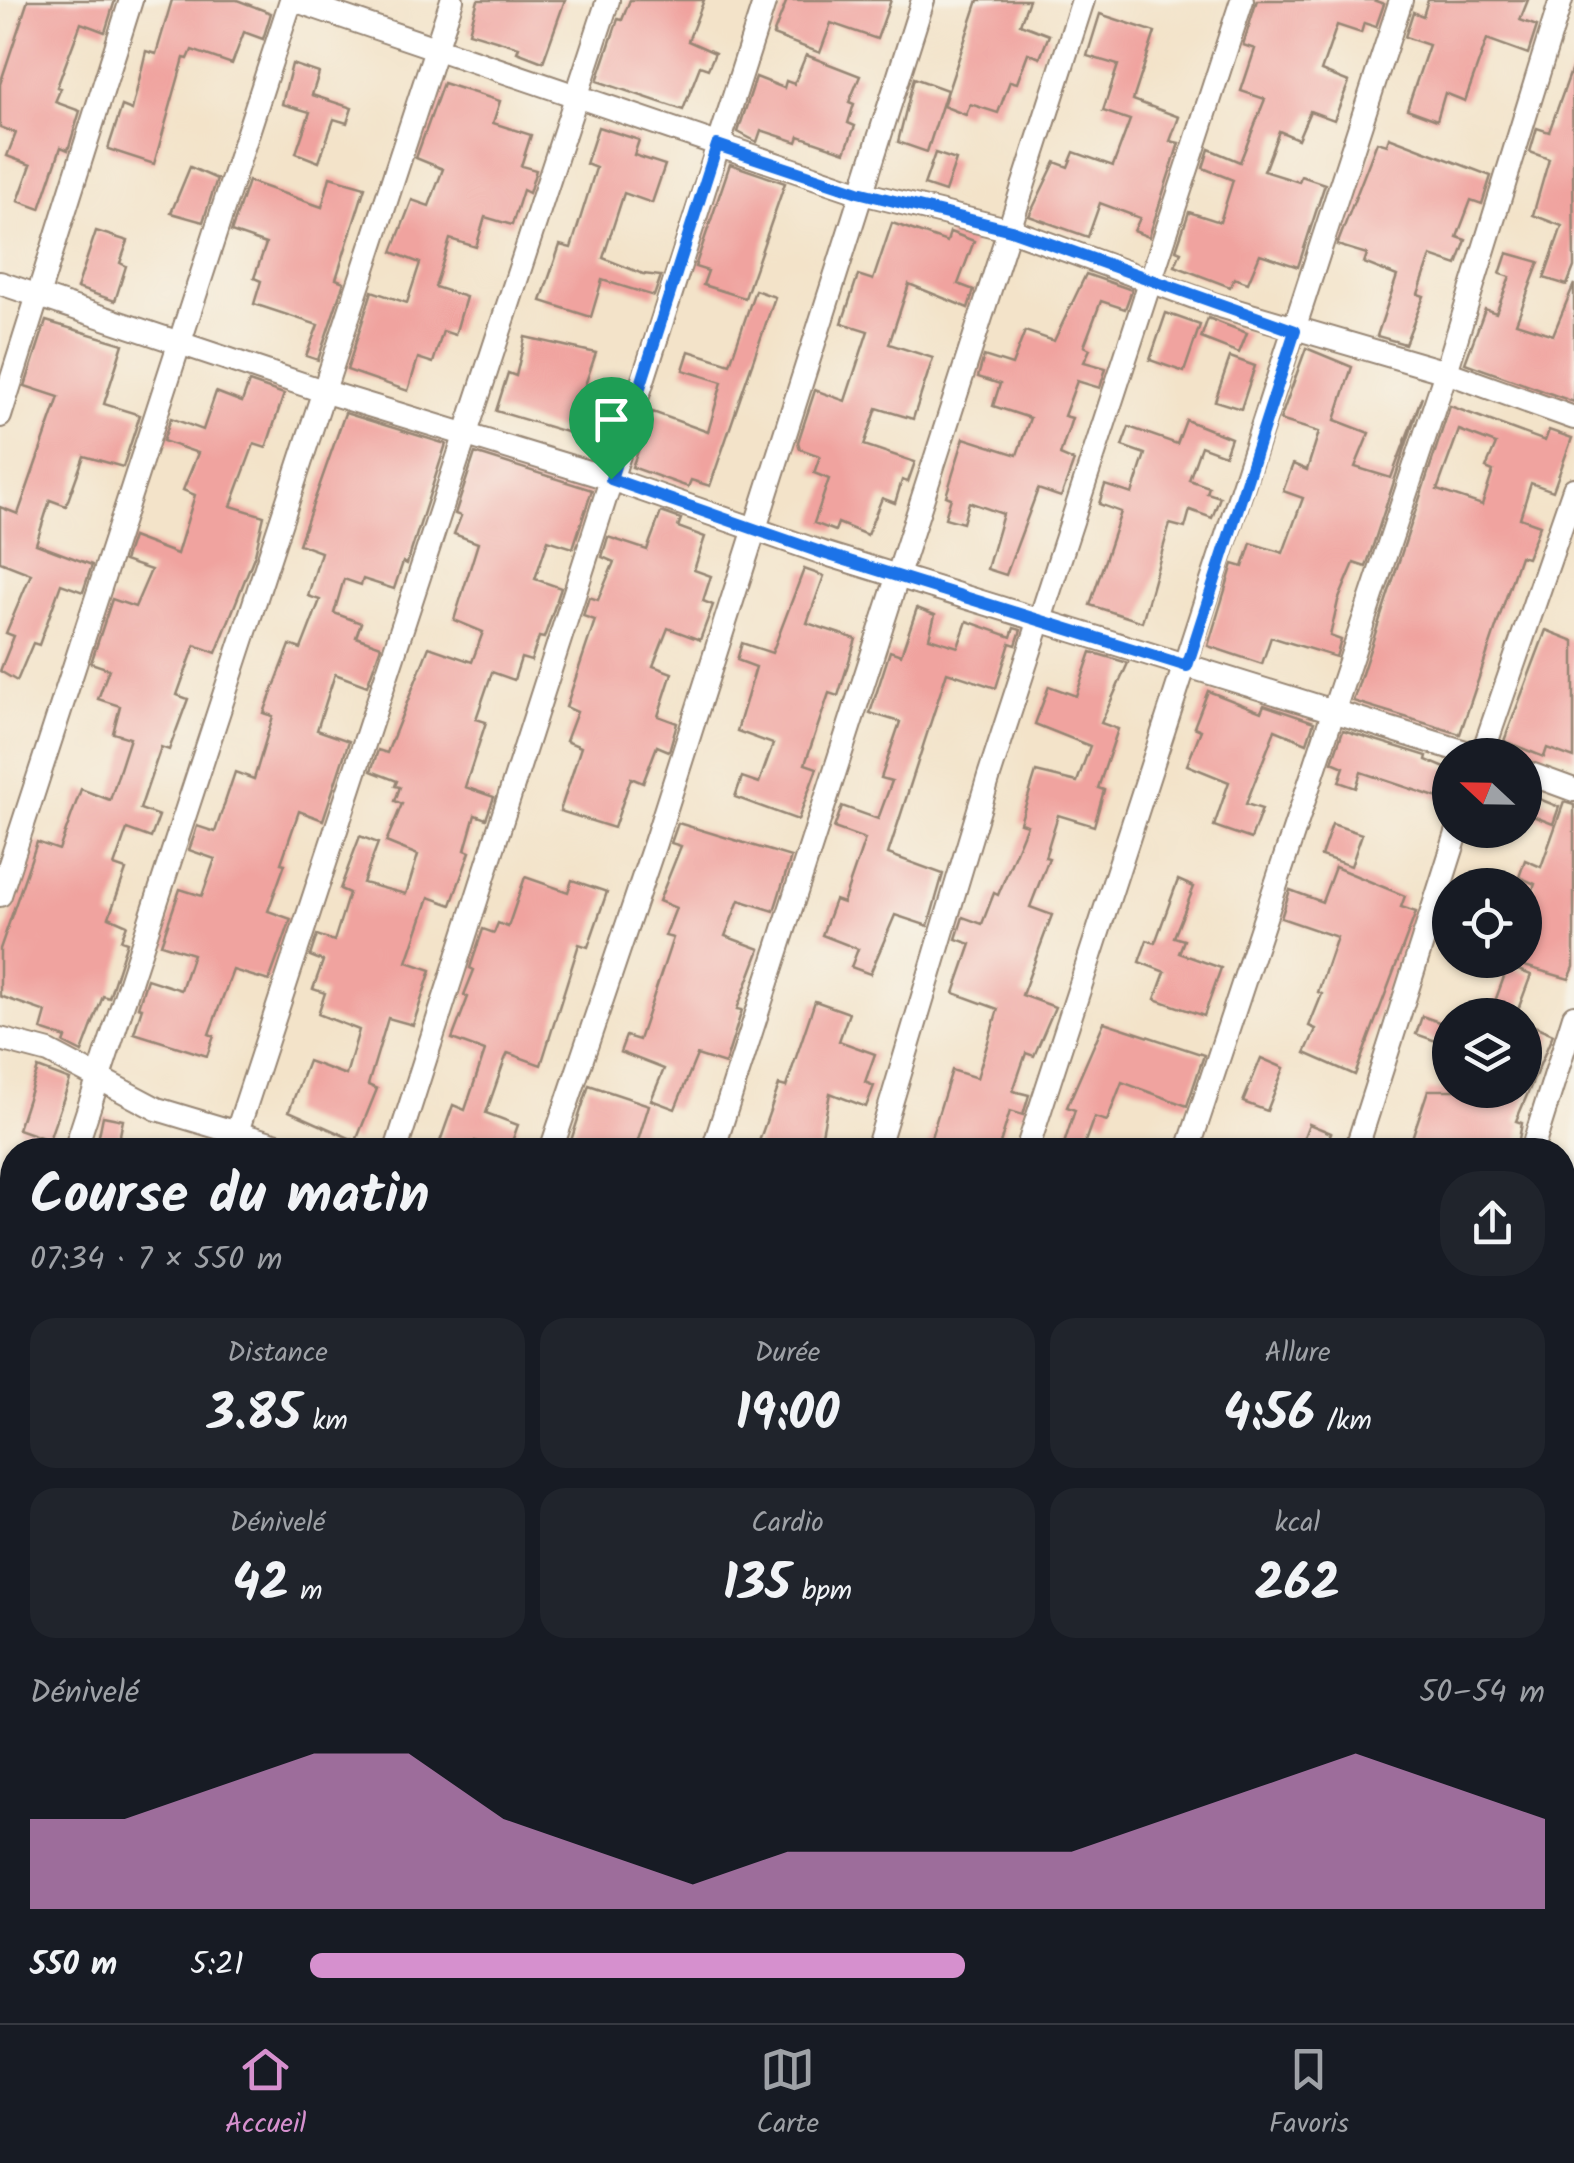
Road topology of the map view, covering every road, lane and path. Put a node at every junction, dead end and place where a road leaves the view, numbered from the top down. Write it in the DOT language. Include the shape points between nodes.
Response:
graph roads {
  1 [pos="130,0"];
  2 [pos="293,0"];
  3 [pos="452,0"];
  4 [pos="608,0"];
  5 [pos="764,0"];
  6 [pos="923,0"];
  7 [pos="1083,0"];
  8 [pos="1242,0"];
  9 [pos="1402,0"];
  10 [pos="1561,0"];
  11 [pos="438,45"];
  12 [pos="575,95"];
  13 [pos="717,145"];
  14 [pos="858,192"];
  15 [pos="1011,230"];
  16 [pos="1148,280"];
  17 [pos="0,283"];
  18 [pos="39,294"];
  19 [pos="1295,331"];
  20 [pos="181,344"];
  21 [pos="1446,372"];
  22 [pos="326,392"];
  23 [pos="0,416"];
  24 [pos="1574,418"];
  25 [pos="464,433"];
  26 [pos="611,479"];
  27 [pos="1574,490"];
  28 [pos="753,530"];
  29 [pos="899,576"];
  30 [pos="1043,619"];
  31 [pos="1187,666"];
  32 [pos="1334,710"];
  33 [pos="1485,738"];
  34 [pos="1432,740"];
  35 [pos="1542,778"];
  36 [pos="1574,790"];
  37 [pos="1452,848"];
  38 [pos="0,895"];
  39 [pos="1574,1016"];
  40 [pos="0,1040"];
  41 [pos="98,1080"];
  42 [pos="79,1138"];
  43 [pos="230,1138"];
  44 [pos="236,1138"];
  45 [pos="400,1138"];
  46 [pos="555,1138"];
  47 [pos="716,1138"];
  48 [pos="882,1138"];
  49 [pos="1031,1138"];
  50 [pos="1192,1138"];
  51 [pos="1360,1138"];
  52 [pos="1536,1138"];
  1 -- 18 [label="street"];
  2 -- 11 [label="street"];
  2 -- 20 [label="street"];
  3 -- 11 [label="street"];
  4 -- 12 [label="street"];
  5 -- 13 [label="street"];
  6 -- 14 [label="street"];
  7 -- 15 [label="street"];
  8 -- 16 [label="street"];
  9 -- 19 [label="street"];
  10 -- 21 [label="street"];
  11 -- 12 [label="street"];
  11 -- 22 [label="street"];
  12 -- 13 [label="street"];
  12 -- 25 [label="street"];
  13 -- 14 [label="street"];
  13 -- 26 [label="street"];
  14 -- 15 [label="street"];
  14 -- 28 [label="street"];
  15 -- 16 [label="street"];
  15 -- 29 [label="street"];
  16 -- 19 [label="street"];
  16 -- 30 [label="street"];
  17 -- 18 [label="street"];
  18 -- 20 [label="street"];
  18 -- 23 [label="street"];
  19 -- 21 [label="street"];
  19 -- 31 [label="street"];
  20 -- 22 [label="street"];
  20 -- 38 [label="street"];
  21 -- 24 [label="street"];
  21 -- 32 [label="street"];
  22 -- 25 [label="street"];
  22 -- 41 [label="street"];
  25 -- 26 [label="street"];
  25 -- 44 [label="street"];
  26 -- 28 [label="street"];
  26 -- 45 [label="street"];
  27 -- 33 [label="street"];
  28 -- 29 [label="street"];
  28 -- 46 [label="street"];
  29 -- 30 [label="street"];
  29 -- 47 [label="street"];
  30 -- 31 [label="street"];
  30 -- 48 [label="street"];
  31 -- 32 [label="street"];
  31 -- 49 [label="street"];
  32 -- 34 [label="street"];
  32 -- 50 [label="street"];
  35 -- 36 [label="street"];
  37 -- 51 [label="street"];
  39 -- 52 [label="street"];
  40 -- 41 [label="street" via="49,1052"];
  41 -- 42 [label="street"];
  41 -- 43 [label="street"];
}
